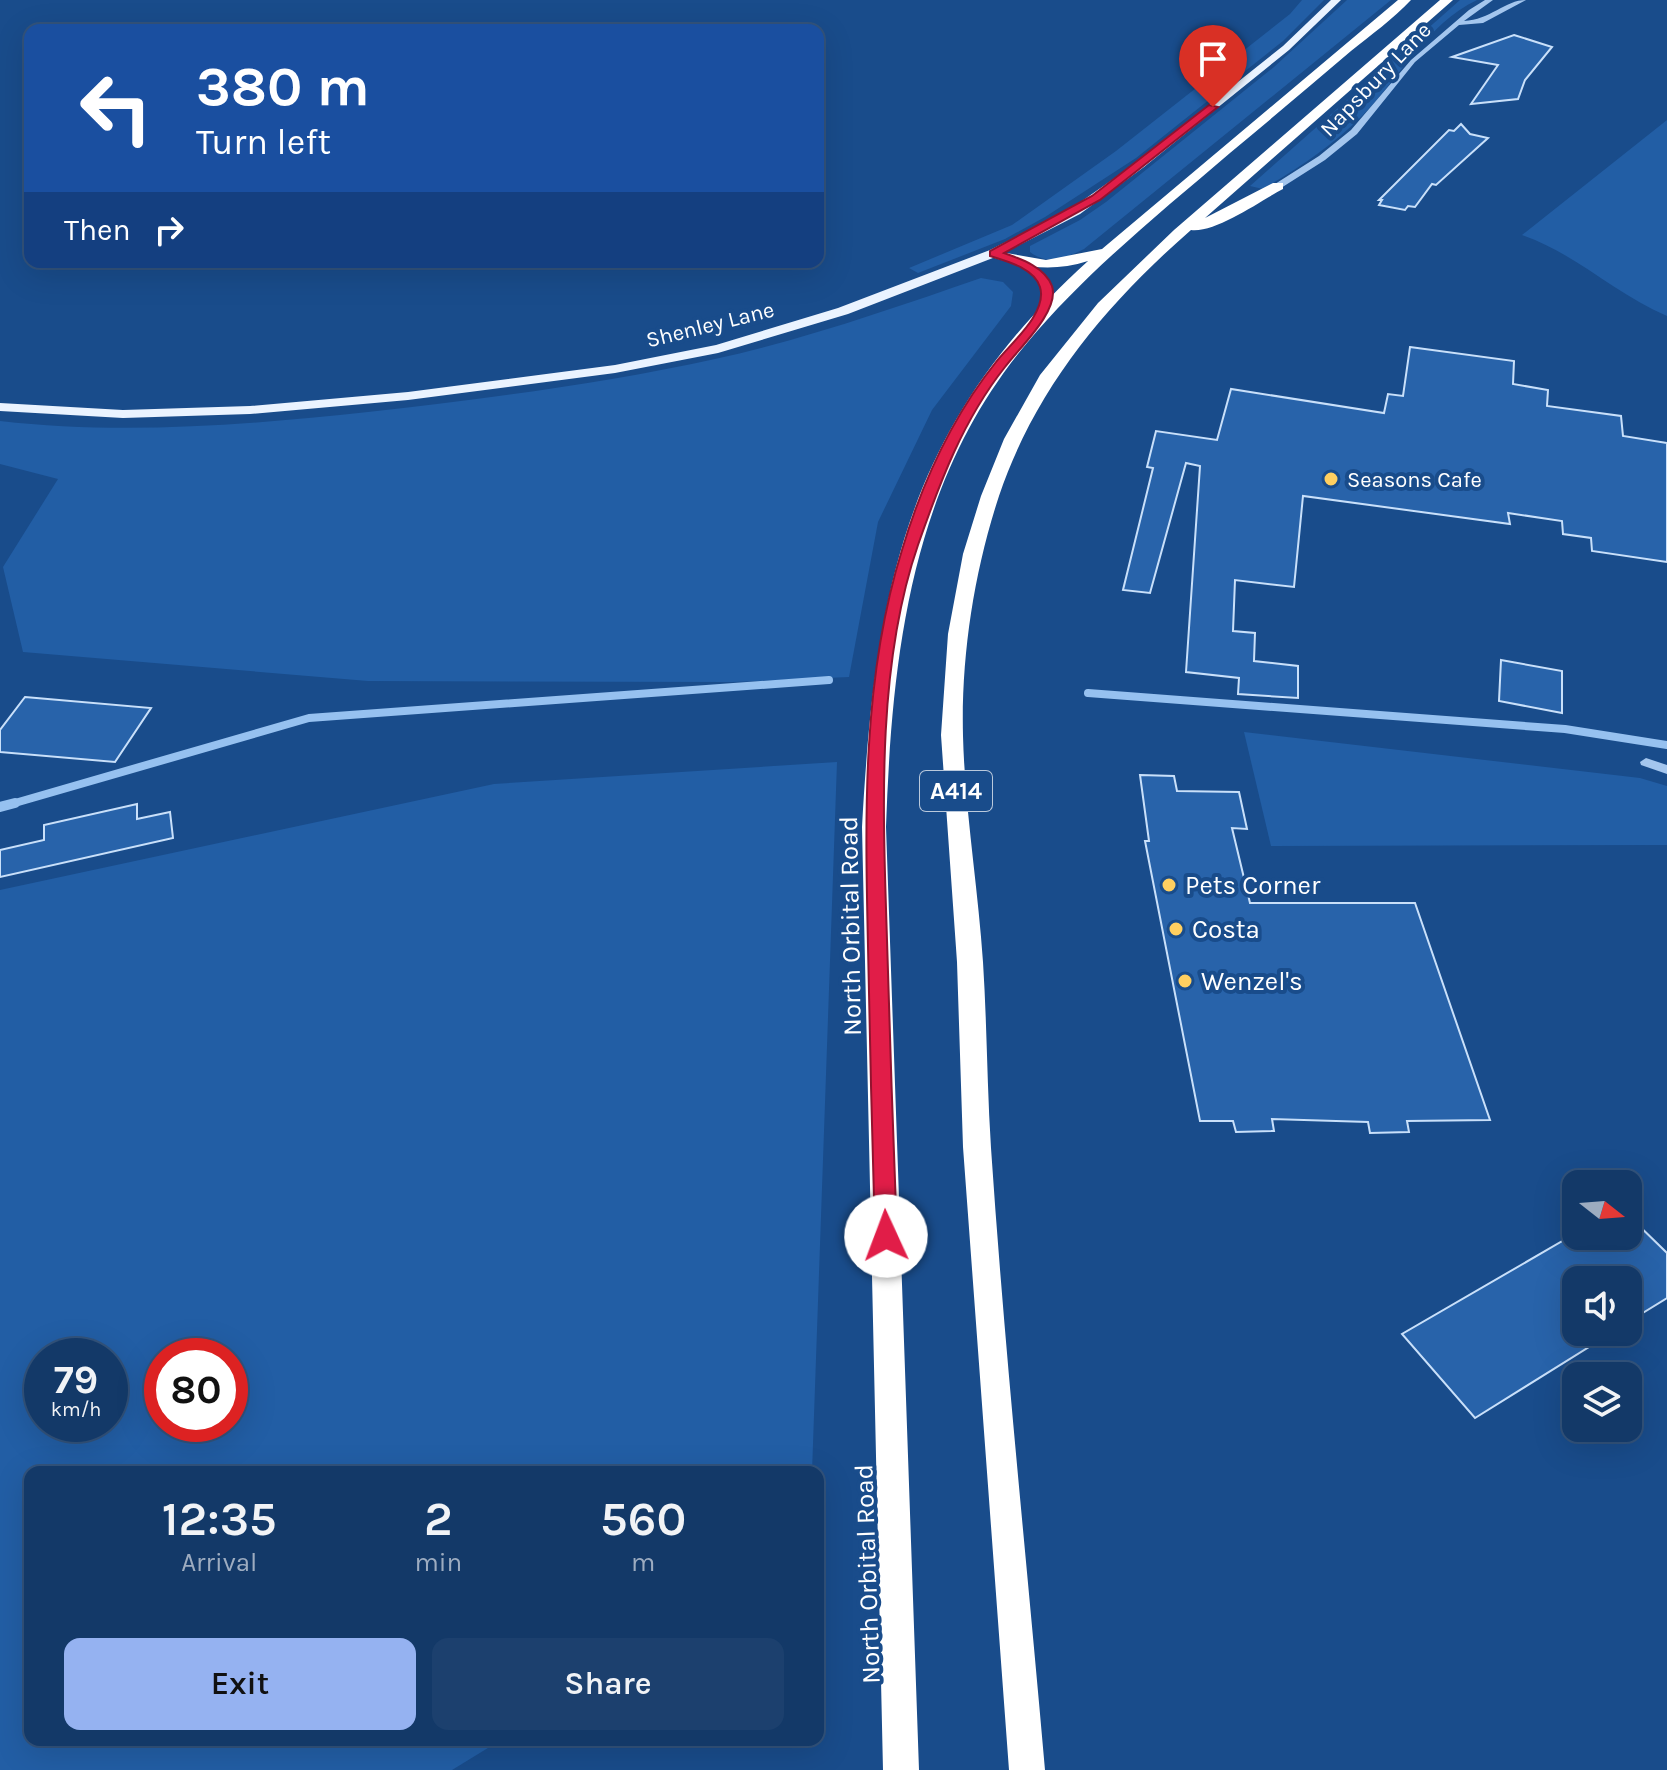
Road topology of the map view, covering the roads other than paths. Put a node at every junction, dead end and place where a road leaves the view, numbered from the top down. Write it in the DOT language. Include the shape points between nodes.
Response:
graph roads {
  1 [pos="1336,0"];
  2 [pos="1405,0"];
  3 [pos="1447,0"];
  4 [pos="1490,0"];
  5 [pos="1523,0"];
  6 [pos="1456,23"];
  7 [pos="1278,186"];
  8 [pos="1179,233"];
  9 [pos="1110,247"];
  10 [pos="994,253"];
  11 [pos="1025,264"];
  12 [pos="1043,291"];
  13 [pos="0,407"];
  14 [pos="1646,762"];
  15 [pos="1667,770"];
  16 [pos="901,1770"];
  17 [pos="1027,1770"];
  1 -- 10 [label="main road, Shenley Lane" via="1286,48 1096,198"];
  2 -- 9 [label="highway, North Orbital Road"];
  3 -- 8 [label="highway, A414"];
  4 -- 6 [label="street, Napsbury Lane"];
  5 -- 6 [label="street, Napsbury Lane" via="1481,22"];
  6 -- 7 [label="street, Napsbury Lane" via="1413,61 1354,132"];
  7 -- 8 [label="highway"];
  8 -- 17 [label="highway, A414" via="1103,306 1048,375 990,496 958,634 952,735 970,962 977,1147"];
  9 -- 11 [label="highway" via="1064,265"];
  9 -- 12 [label="highway, North Orbital Road"];
  10 -- 11 [label="highway"];
  10 -- 13 [label="main road, Shenley Lane" via="843,311 732,345 615,369 250,410 123,414"];
  11 -- 12 [label="highway"];
  12 -- 16 [label="highway, North Orbital Road" via="940,465 896,597 881,685 874,827"];
  14 -- 15 [label="street"];
}
